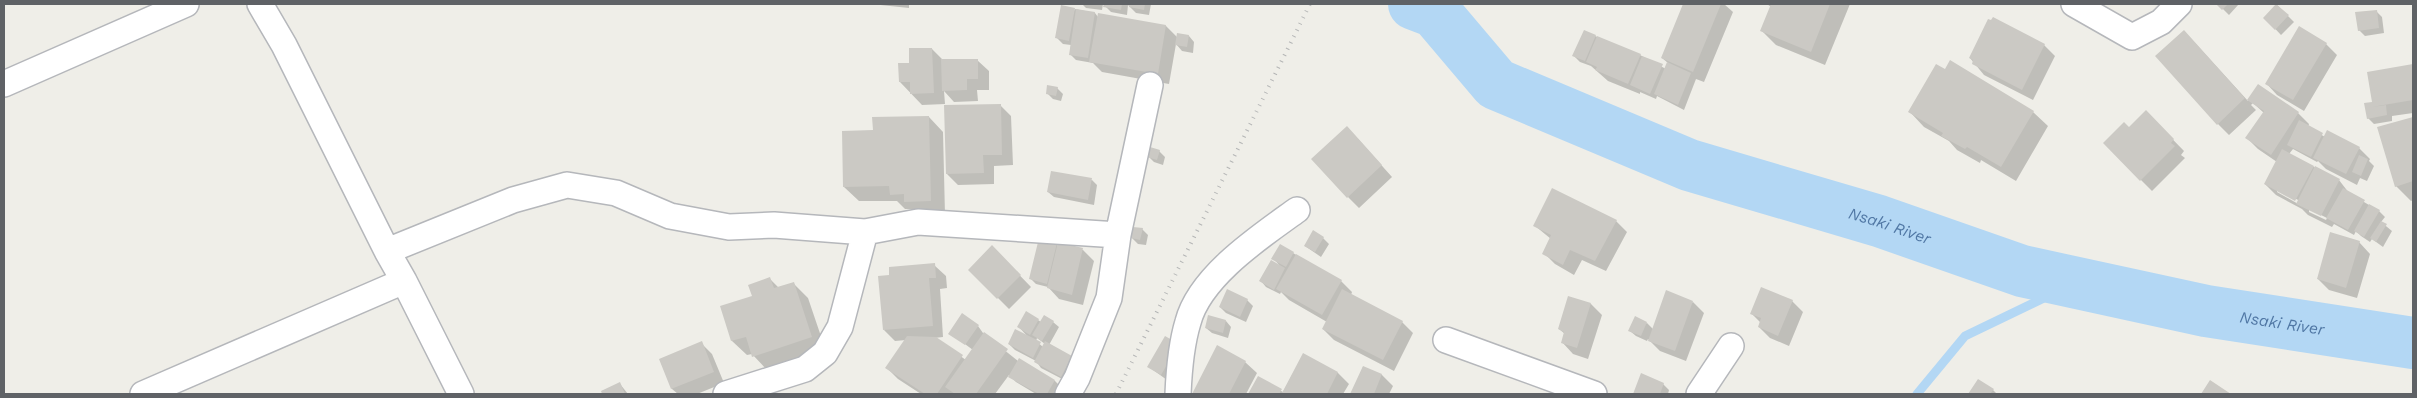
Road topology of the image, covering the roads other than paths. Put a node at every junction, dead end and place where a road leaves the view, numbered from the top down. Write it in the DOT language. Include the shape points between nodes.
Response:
graph roads {
  1 [pos="186,4"];
  2 [pos="260,4"];
  3 [pos="2074,4"];
  4 [pos="2179,4"];
  5 [pos="4,84"];
  6 [pos="1150,85"];
  7 [pos="1297,210"];
  8 [pos="865,232"];
  9 [pos="1118,234"];
  10 [pos="386,251"];
  11 [pos="404,281"];
  12 [pos="1446,340"];
  13 [pos="1731,346"];
  14 [pos="143,394"];
  15 [pos="461,394"];
  16 [pos="726,394"];
  17 [pos="1068,394"];
  18 [pos="1178,394"];
  19 [pos="1594,394"];
  20 [pos="1699,394"];
  1 -- 5 [label="street"];
  2 -- 10 [label="street" via="284,45"];
  3 -- 4 [label="street" via="2132,37 2161,22"];
  6 -- 9 [label="street"];
  7 -- 18 [label="street" via="1238,253 1205,290 1188,320"];
  8 -- 9 [label="street" via="918,222"];
  8 -- 10 [label="street" via="774,225 729,227 670,216 616,193 567,185 513,200"];
  8 -- 16 [label="street" via="840,327 825,353 805,369"];
  9 -- 17 [label="street" via="1109,298"];
  10 -- 11 [label="street"];
  11 -- 14 [label="street"];
  11 -- 15 [label="street"];
  12 -- 19 [label="street"];
  13 -- 20 [label="street"];
}
